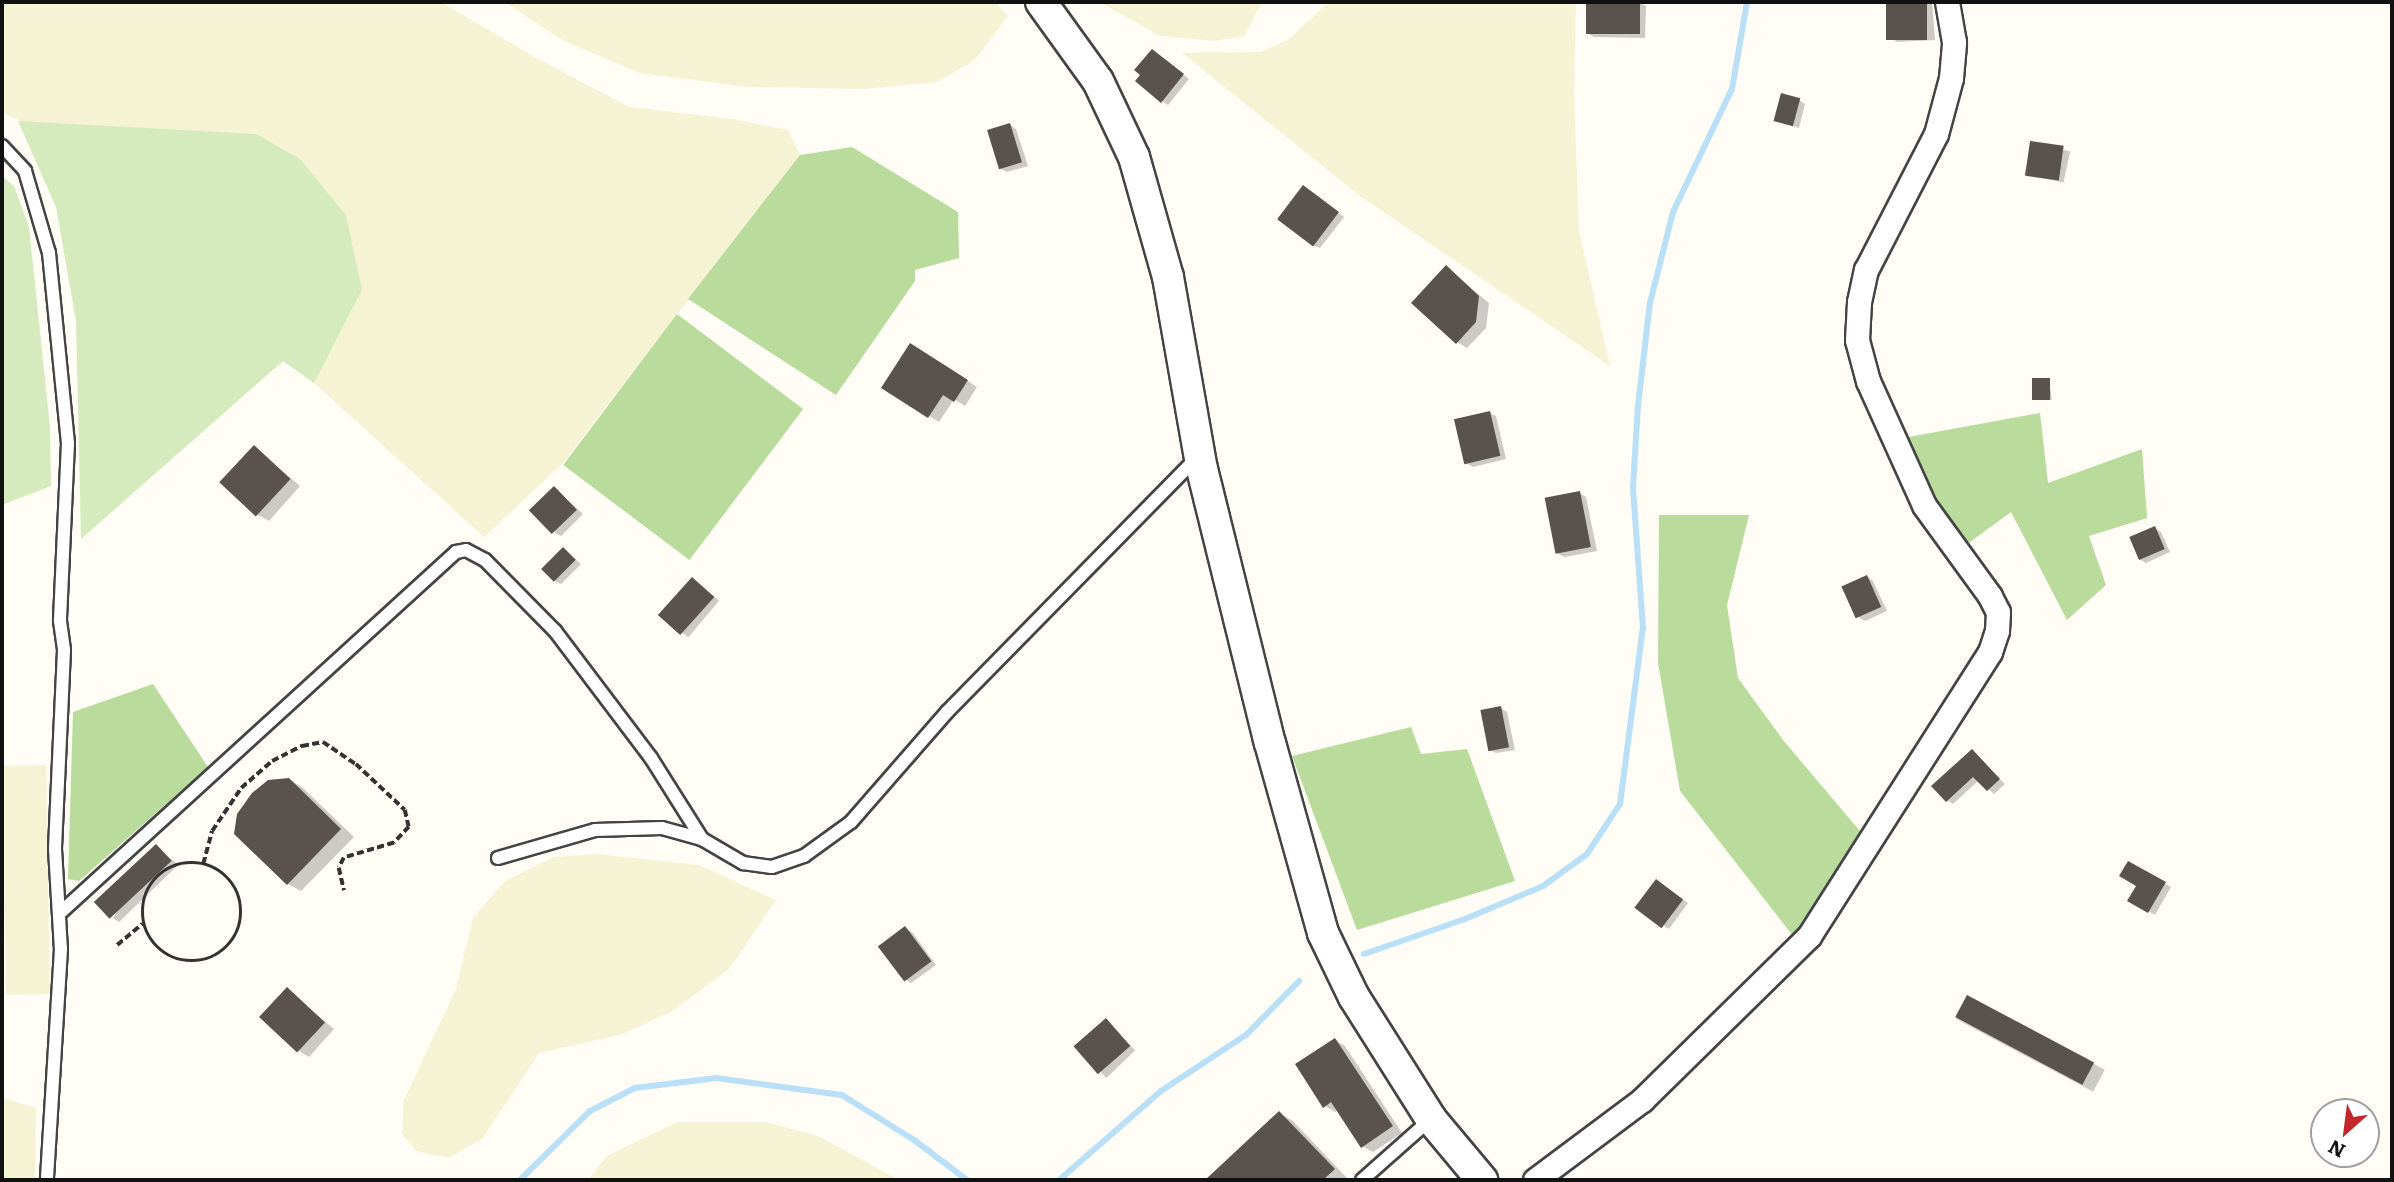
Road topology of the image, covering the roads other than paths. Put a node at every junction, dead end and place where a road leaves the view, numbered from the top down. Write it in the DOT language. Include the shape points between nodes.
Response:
graph roads {
  1 [pos="1041,2"];
  2 [pos="1947,2"];
  3 [pos="2,146"];
  4 [pos="1200,455"];
  5 [pos="702,839"];
  6 [pos="498,858"];
  7 [pos="60,913"];
  8 [pos="1431,1119"];
  9 [pos="47,1180"];
  10 [pos="1362,1180"];
  11 [pos="1482,1180"];
  12 [pos="1535,1180"];
  1 -- 4 [label="street" via="1098,81 1134,157 1168,277"];
  2 -- 12 [label="street" via="1954,42 1951,78 1936,134 1866,270 1857,340 1868,382 1924,505 1998,612 1990,652 1809,936 1642,1100"];
  3 -- 7 [label="lane" via="26,171 49,253 68,443 55,849"];
  4 -- 5 [label="lane" via="947,712 851,822 804,856 772,867 743,863"];
  4 -- 8 [label="street" via="1270,743 1323,933 1354,997"];
  5 -- 6 [label="lane" via="663,828 595,831"];
  5 -- 7 [label="lane" via="651,758 555,631 485,560 466,551 456,552"];
  7 -- 9 [label="lane"];
  8 -- 10 [label="lane"];
  8 -- 11 [label="street"];
}
